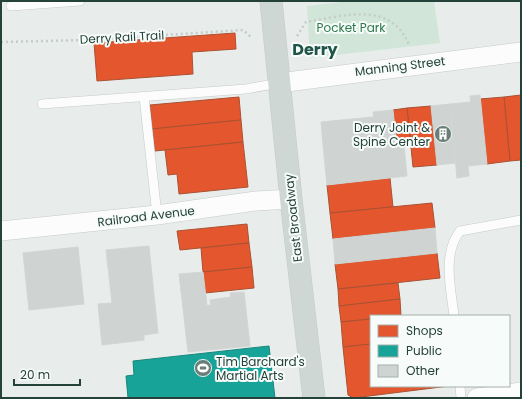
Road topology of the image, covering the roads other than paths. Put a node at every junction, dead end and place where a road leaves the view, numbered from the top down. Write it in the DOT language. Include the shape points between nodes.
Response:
graph roads {
  1 [pos="80,1"];
  2 [pos="271,1"];
  3 [pos="11,6"];
  4 [pos="521,52"];
  5 [pos="279,83"];
  6 [pos="144,97"];
  7 [pos="42,104"];
  8 [pos="291,199"];
  9 [pos="157,215"];
  10 [pos="521,220"];
  11 [pos="1,231"];
  12 [pos="454,315"];
  13 [pos="460,387"];
  14 [pos="521,392"];
  15 [pos="498,396"];
  16 [pos="314,398"];
  17 [pos="461,398"];
  18 [pos="477,398"];
  1 -- 3 [label="lane"];
  2 -- 5 [label="main road, East Broadway"];
  4 -- 5 [label="street, Manning Street"];
  5 -- 6 [label="lane"];
  5 -- 8 [label="main road, East Broadway"];
  6 -- 7 [label="lane"];
  6 -- 9 [label="lane"];
  8 -- 9 [label="street, Railroad Avenue"];
  8 -- 16 [label="main road, East Broadway"];
  9 -- 11 [label="street, Railroad Avenue"];
  10 -- 12 [label="lane" via="460,231 454,239 450,271"];
  13 -- 17 [label="lane"];
  14 -- 15 [label="street"];
  15 -- 18 [label="street"];
}
